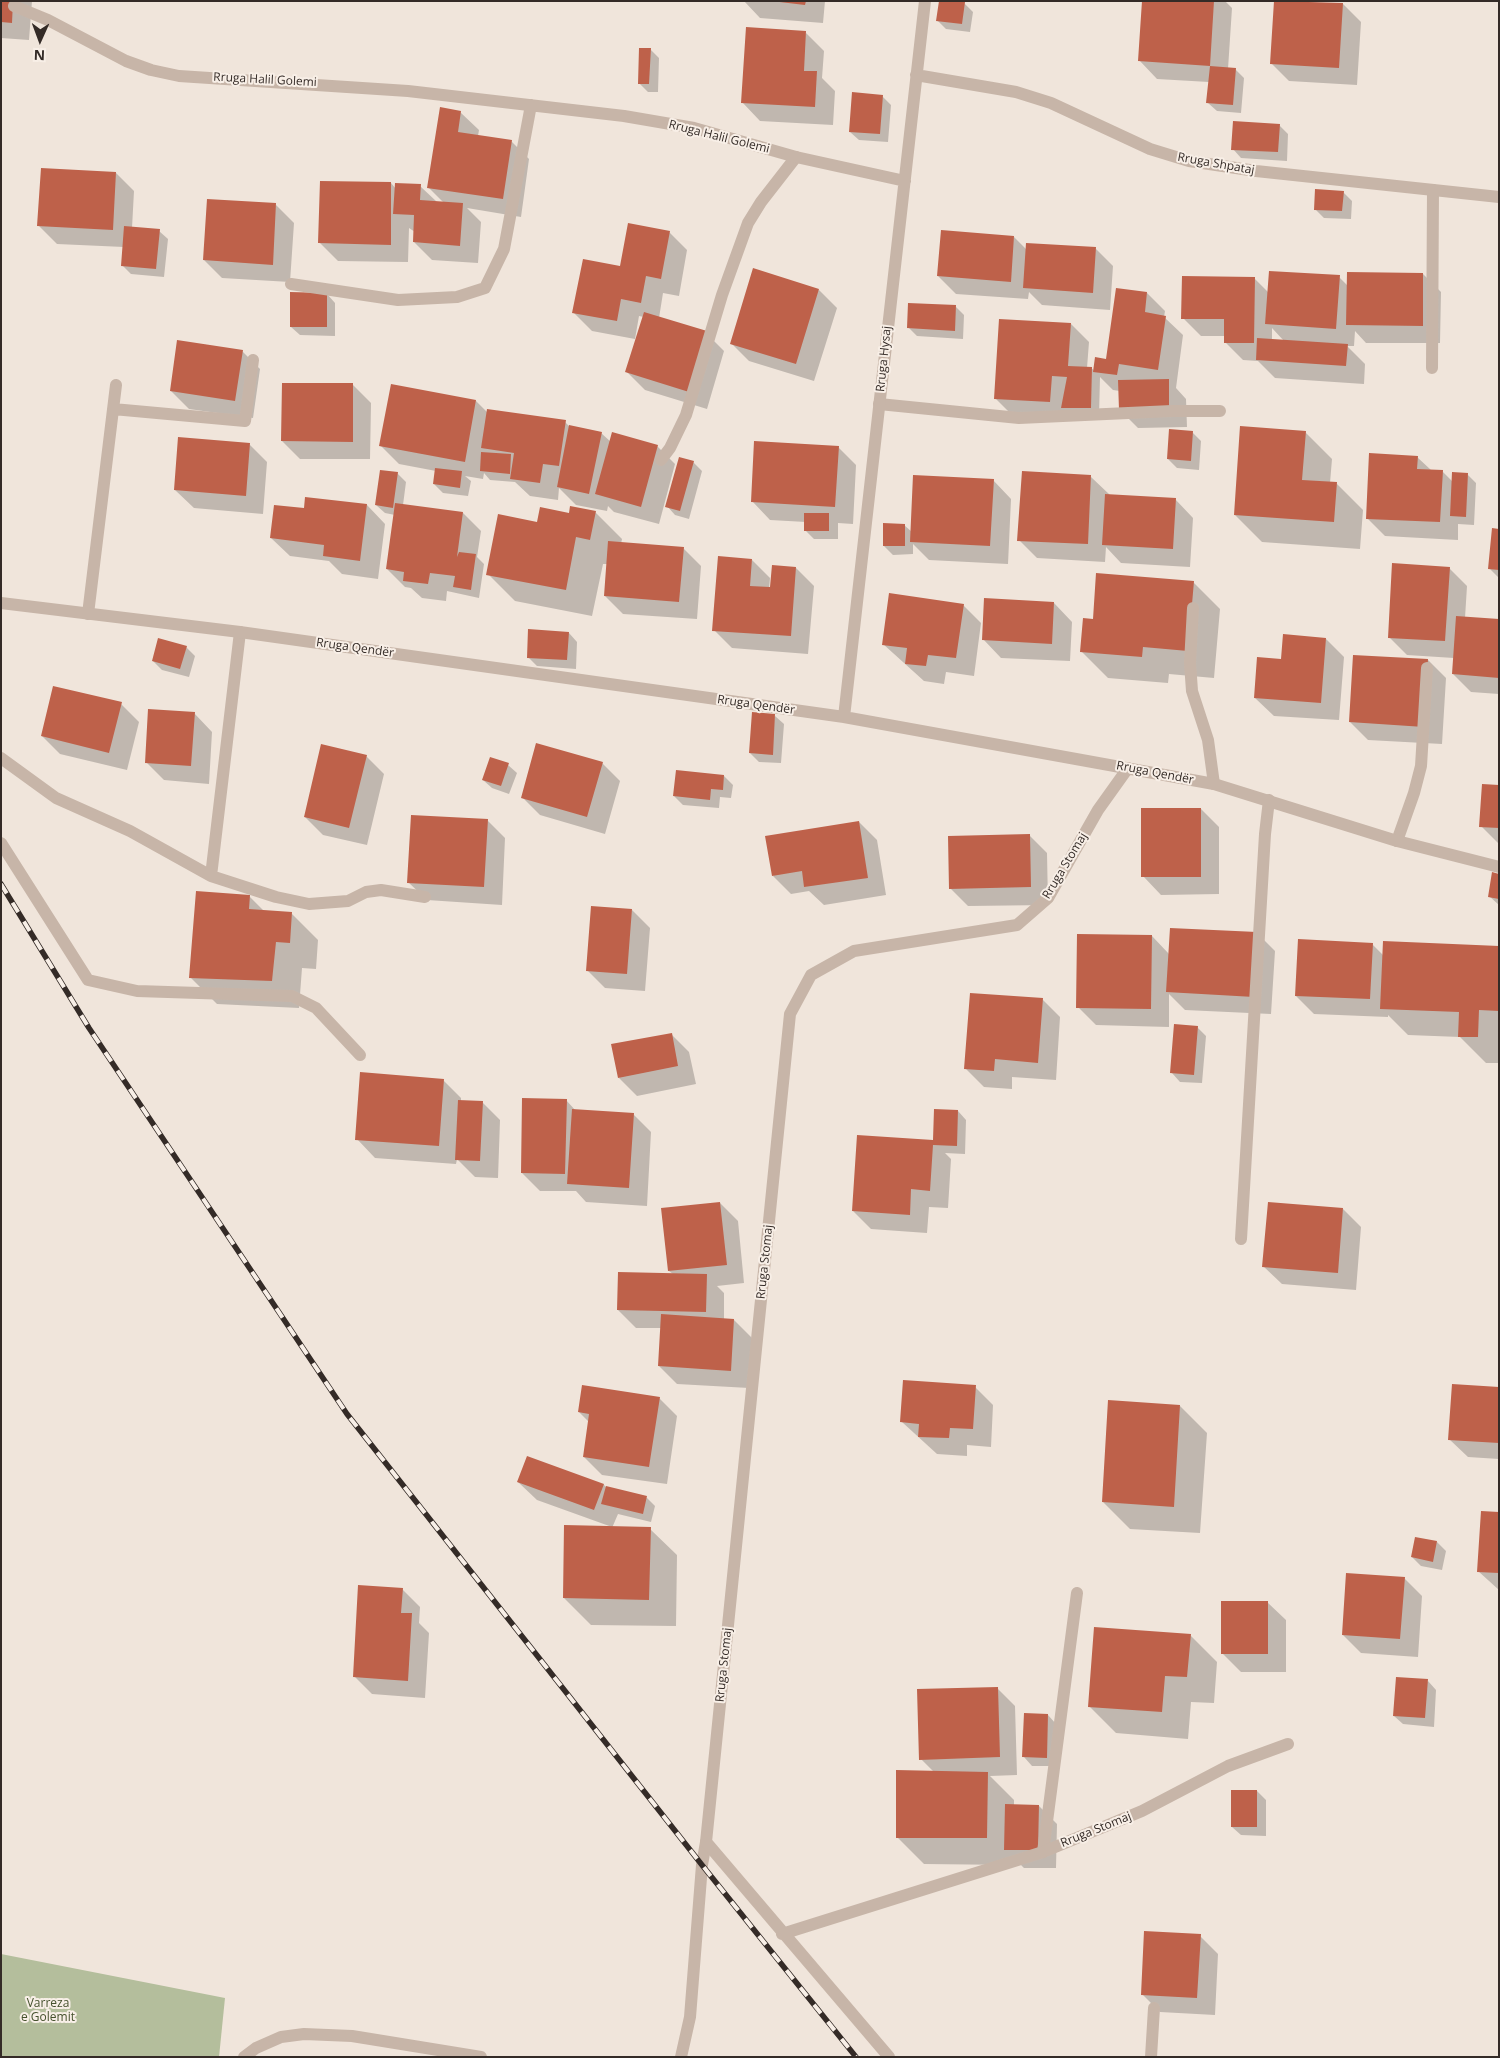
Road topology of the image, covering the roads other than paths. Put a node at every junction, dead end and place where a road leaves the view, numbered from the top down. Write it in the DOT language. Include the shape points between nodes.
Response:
graph roads {
  1 [pos="925,1"];
  2 [pos="14,6"];
  3 [pos="916,75"];
  4 [pos="531,105"];
  5 [pos="796,157"];
  6 [pos="905,181"];
  7 [pos="1433,190"];
  8 [pos="1499,197"];
  9 [pos="291,284"];
  10 [pos="253,360"];
  11 [pos="1432,368"];
  12 [pos="116,385"];
  13 [pos="879,404"];
  14 [pos="112,409"];
  15 [pos="1220,411"];
  16 [pos="661,460"];
  17 [pos="1,603"];
  18 [pos="1193,608"];
  19 [pos="88,614"];
  20 [pos="240,632"];
  21 [pos="1427,668"];
  22 [pos="844,718"];
  23 [pos="1,758"];
  24 [pos="1128,768"];
  25 [pos="1214,784"];
  26 [pos="1269,800"];
  27 [pos="1396,841"];
  28 [pos="1,843"];
  29 [pos="1499,867"];
  30 [pos="211,876"];
  31 [pos="425,897"];
  32 [pos="360,1055"];
  33 [pos="1241,1239"];
  34 [pos="1077,1593"];
  35 [pos="1288,1744"];
  36 [pos="706,1842"];
  37 [pos="1043,1852"];
  38 [pos="782,1934"];
  39 [pos="1154,2008"];
  40 [pos="414,2052"];
  41 [pos="244,2057"];
  42 [pos="480,2057"];
  43 [pos="681,2057"];
  44 [pos="889,2057"];
  45 [pos="1151,2057"];
  1 -- 3 [label="street, Rruga Hysaj"];
  2 -- 4 [label="street, Rruga Halil Golemi" via="126,61 179,76 341,85"];
  3 -- 6 [label="street, Rruga Hysaj"];
  3 -- 7 [label="street, Rruga Shpataj" via="1016,92 1051,103 1150,148 1189,161 1256,172"];
  4 -- 5 [label="street, Rruga Halil Golemi" via="694,128"];
  4 -- 9 [label="street" via="504,249 485,288 457,297 398,300"];
  5 -- 6 [label="street, Rruga Halil Golemi"];
  5 -- 16 [label="street" via="748,223 722,295 686,415"];
  6 -- 13 [label="street, Rruga Hysaj"];
  7 -- 8 [label="street, Rruga Shpataj"];
  7 -- 11 [label="street"];
  10 -- 14 [label="street" via="245,421"];
  12 -- 14 [label="street"];
  13 -- 15 [label="street" via="1020,418"];
  13 -- 22 [label="street, Rruga Hysaj"];
  14 -- 19 [label="street"];
  17 -- 19 [label="street, Rruga Qendër"];
  18 -- 25 [label="street" via="1192,691 1208,740"];
  19 -- 20 [label="street, Rruga Qendër"];
  20 -- 22 [label="street, Rruga Qendër"];
  20 -- 30 [label="street"];
  21 -- 27 [label="street" via="1421,766"];
  22 -- 24 [label="street, Rruga Qendër"];
  23 -- 30 [label="street" via="56,798 130,831"];
  24 -- 25 [label="street, Rruga Qendër"];
  24 -- 36 [label="street, Rruga Stomaj" via="1098,810 1048,898 1018,925 854,951 811,976 790,1014"];
  25 -- 26 [label="street, Rruga Qendër"];
  26 -- 27 [label="street, Rruga Qendër"];
  26 -- 33 [label="street"];
  27 -- 29 [label="street, Rruga Qendër"];
  28 -- 32 [label="street" via="88,980 137,991 292,996 316,1008"];
  30 -- 31 [label="street" via="309,904 348,901 366,892 382,890"];
  34 -- 37 [label="street"];
  35 -- 37 [label="street, Rruga Stomaj" via="1228,1766 1142,1811"];
  36 -- 38 [label="street"];
  36 -- 43 [label="street, Rruga Stomaj" via="690,2017"];
  37 -- 38 [label="street, Rruga Stomaj"];
  38 -- 44 [label="street"];
  39 -- 45 [label="street"];
  40 -- 41 [label="street" via="352,2036 304,2034 281,2038 256,2048"];
  40 -- 42 [label="street"];
}
